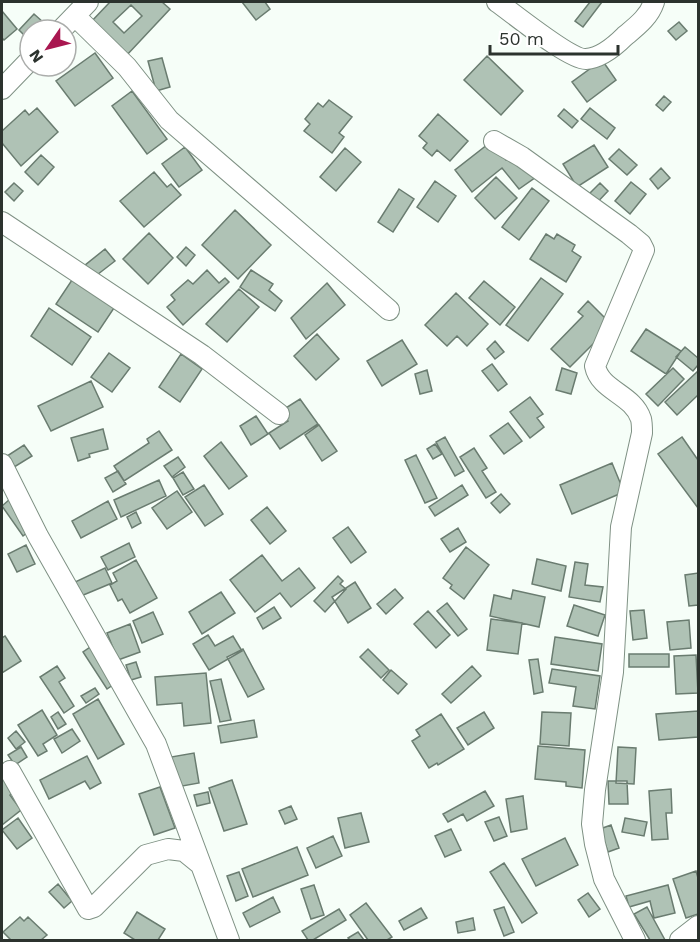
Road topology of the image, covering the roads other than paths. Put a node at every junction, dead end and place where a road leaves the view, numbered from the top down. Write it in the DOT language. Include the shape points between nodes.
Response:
graph roads {
  1 [pos="497,2"];
  2 [pos="654,2"];
  3 [pos="81,9"];
  4 [pos="18,72"];
  5 [pos="2,89"];
  6 [pos="494,141"];
  7 [pos="2,222"];
  8 [pos="389,310"];
  9 [pos="279,414"];
  10 [pos="2,464"];
  11 [pos="10,771"];
  12 [pos="200,864"];
  13 [pos="699,926"];
  14 [pos="229,940"];
  15 [pos="635,940"];
  16 [pos="680,940"];
  1 -- 2 [label="street" via="569,54 584,60 600,56 620,41 649,14"];
  3 -- 8 [label="street" via="169,120"];
  4 -- 5 [label="street"];
  6 -- 15 [label="street" via="522,156 629,234 644,250 595,366 602,381 628,400 641,418 642,433 621,527 613,672 592,824 603,879"];
  7 -- 9 [label="street" via="202,355"];
  10 -- 12 [label="street" via="38,536 156,744"];
  11 -- 12 [label="street" via="88,909 146,855 176,850"];
  12 -- 14 [label="street"];
  13 -- 16 [label="street"];
}
